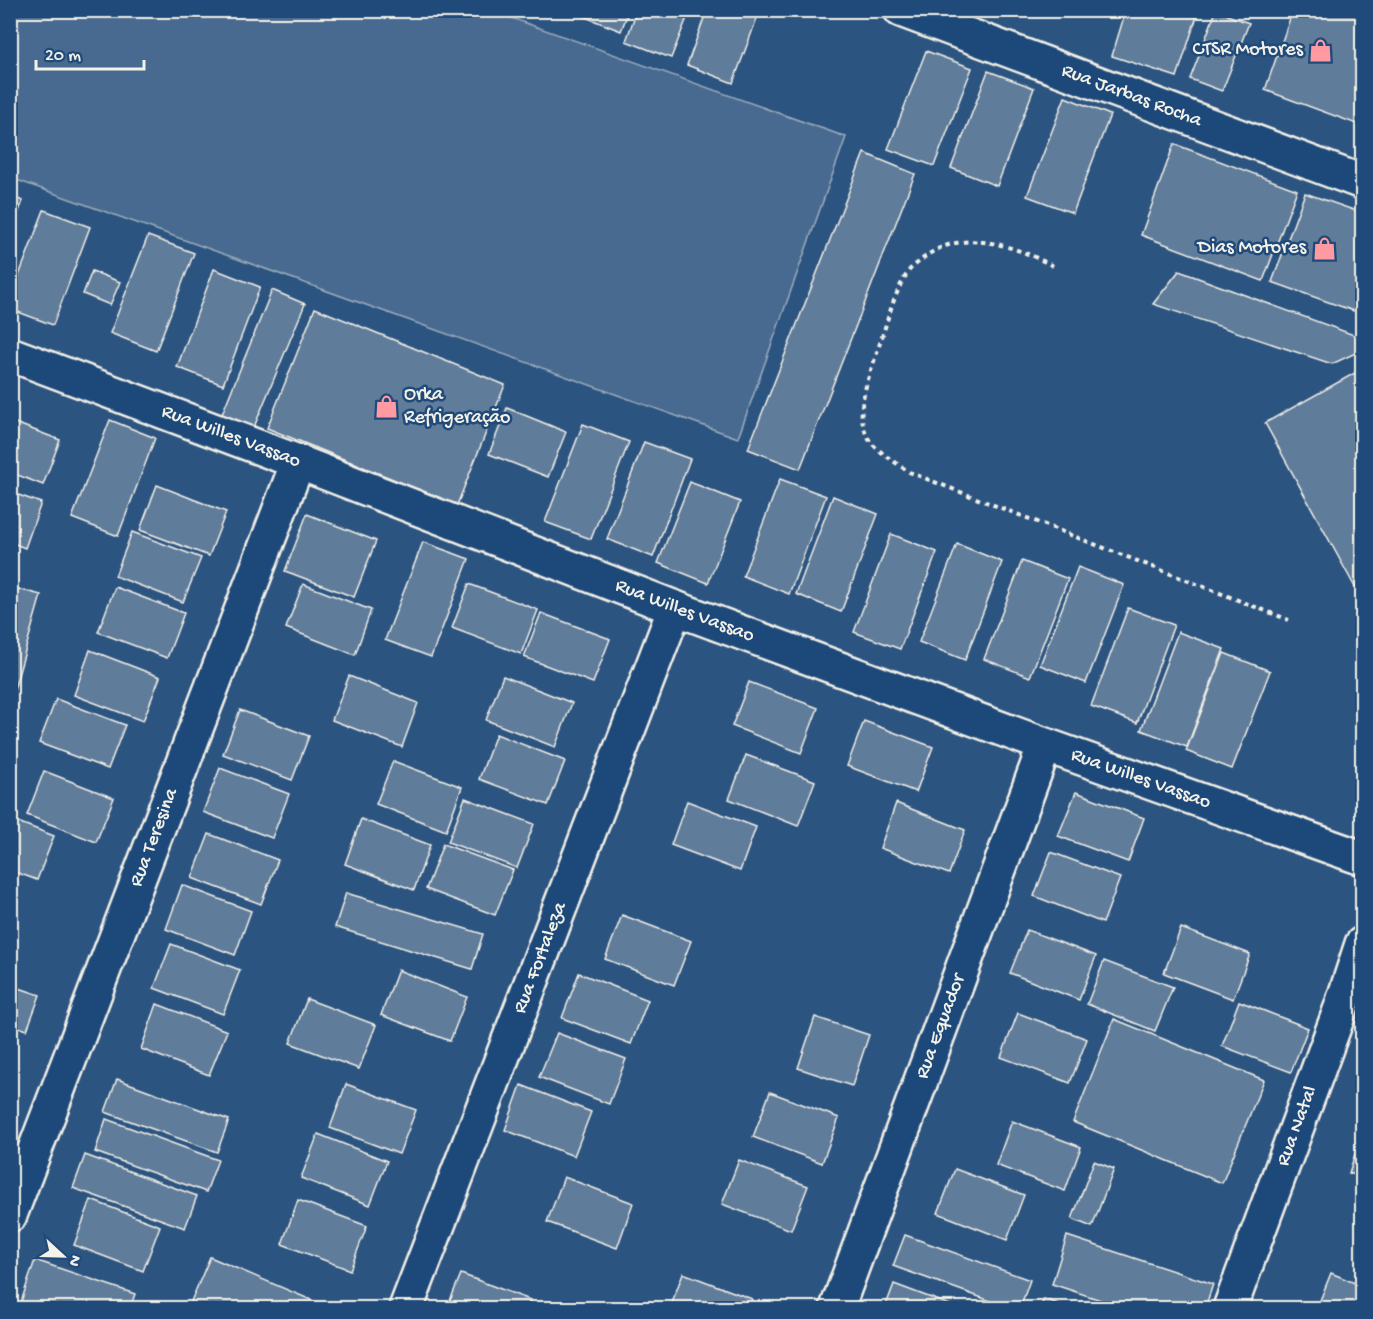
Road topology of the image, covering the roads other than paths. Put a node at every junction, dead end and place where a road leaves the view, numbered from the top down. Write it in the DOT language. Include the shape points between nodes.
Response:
graph roads {
  1 [pos="901,10"];
  2 [pos="1362,182"];
  3 [pos="10,354"];
  4 [pos="298,462"];
  5 [pos="675,608"];
  6 [pos="1045,745"];
  7 [pos="1362,858"];
  8 [pos="1362,944"];
  9 [pos="10,1215"];
  10 [pos="406,1308"];
  11 [pos="837,1308"];
  12 [pos="1230,1308"];
  1 -- 2 [label="street, Rua Jarbas Rocha"];
  3 -- 4 [label="street, Rua Willes Vassao"];
  4 -- 5 [label="street, Rua Willes Vassao"];
  4 -- 9 [label="street, Rua Teresina"];
  5 -- 6 [label="street, Rua Willes Vassao"];
  5 -- 10 [label="street, Rua Fortaleza"];
  6 -- 7 [label="street, Rua Willes Vassao"];
  6 -- 11 [label="street, Rua Equador"];
  8 -- 12 [label="street, Rua Natal"];
}
